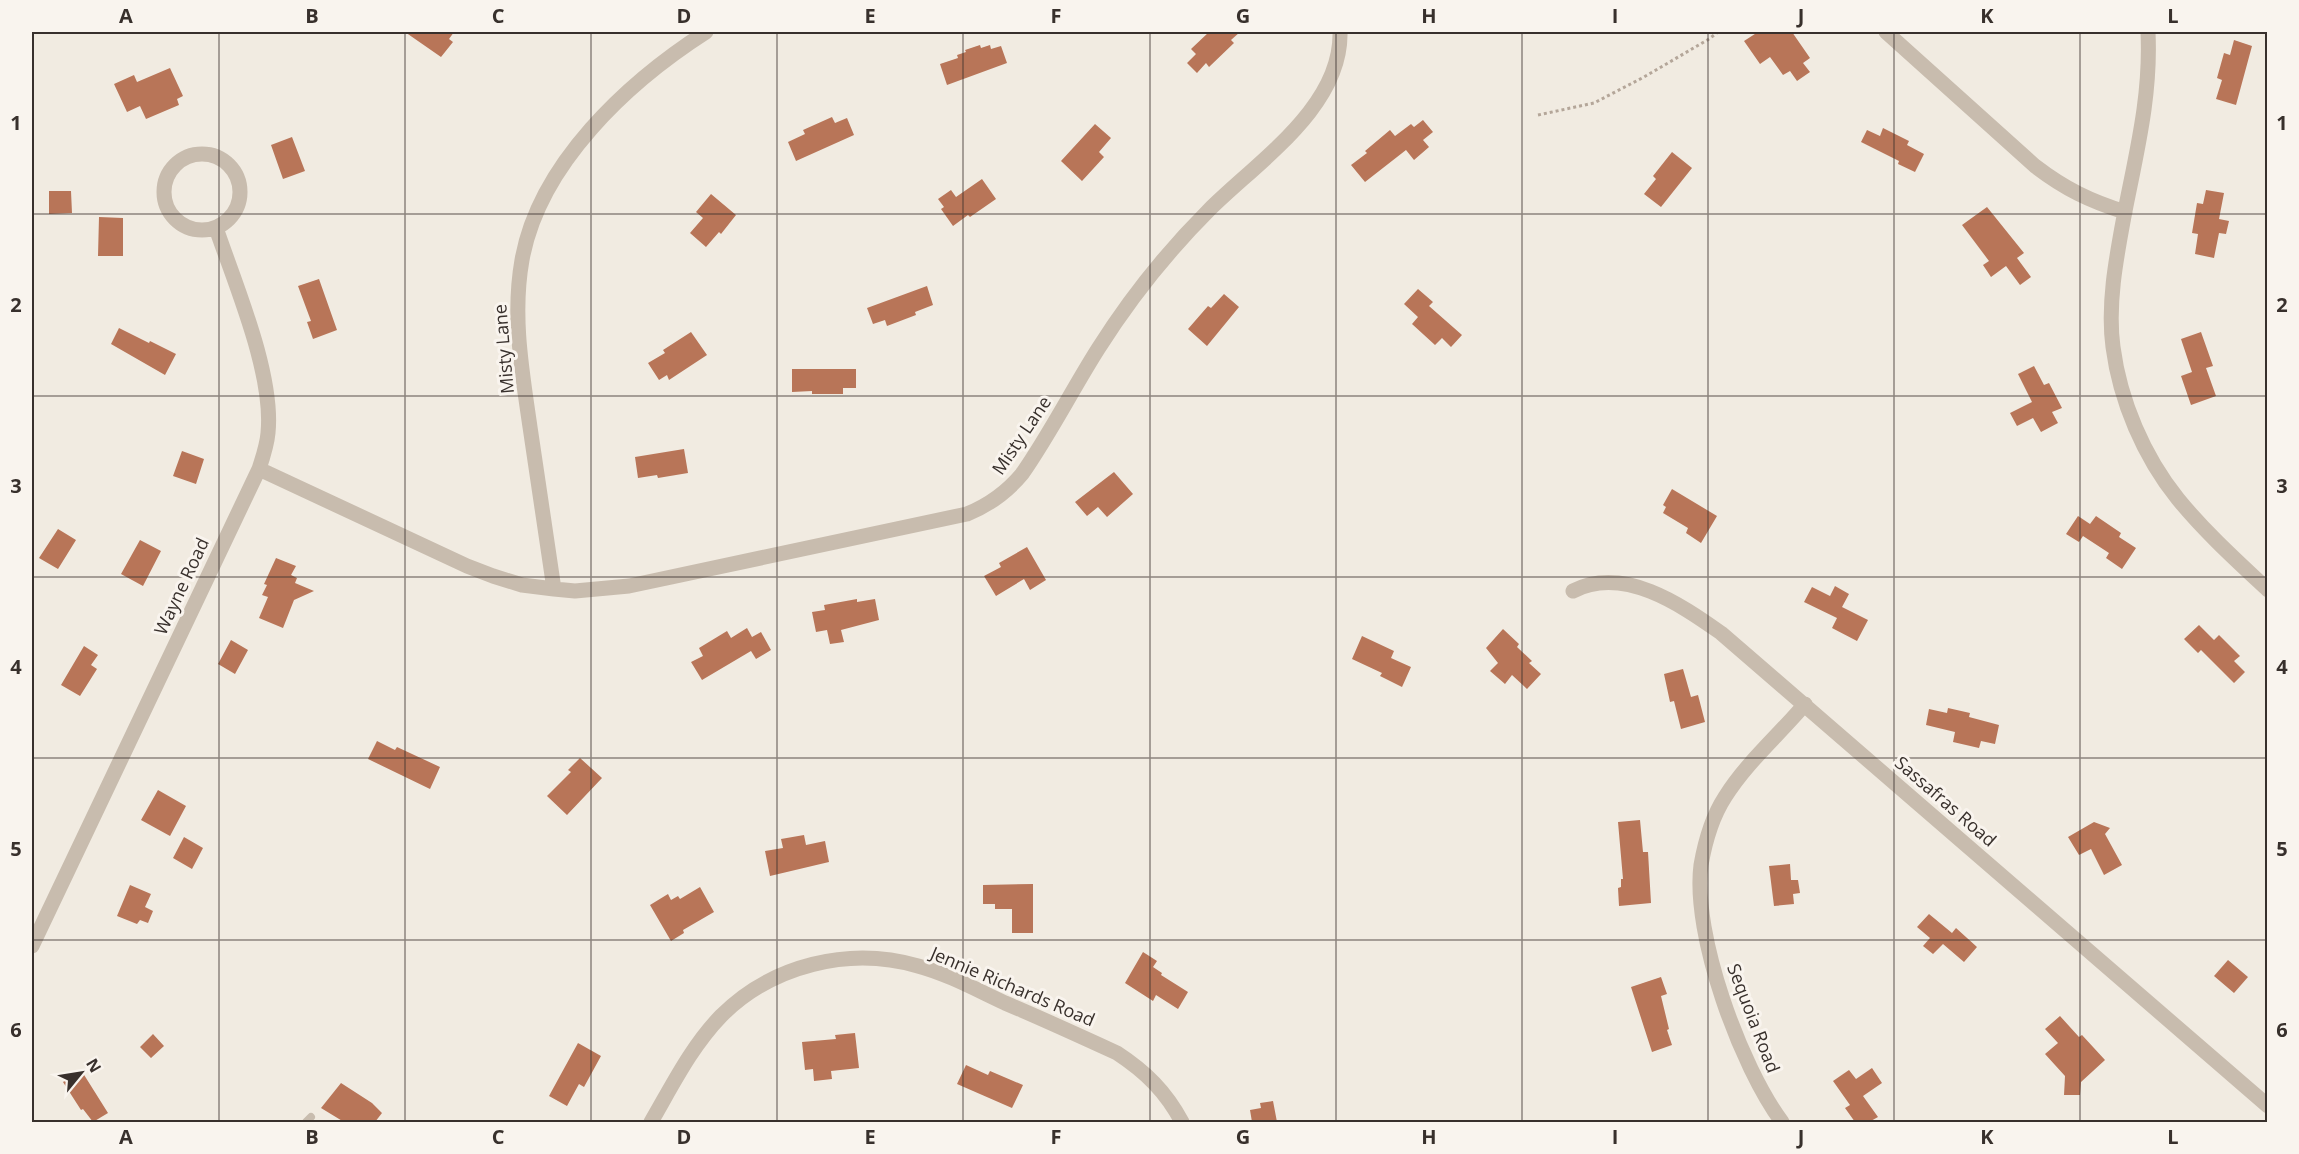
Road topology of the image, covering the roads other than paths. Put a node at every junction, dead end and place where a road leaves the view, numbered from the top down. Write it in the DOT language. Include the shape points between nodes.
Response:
graph roads {
  1 [pos="706,32"];
  2 [pos="1340,32"];
  3 [pos="1886,32"];
  4 [pos="2148,32"];
  5 [pos="2125,212"];
  6 [pos="216,228"];
  7 [pos="259,469"];
  8 [pos="554,589"];
  9 [pos="2268,590"];
  10 [pos="1573,591"];
  11 [pos="1805,704"];
  12 [pos="32,946"];
  13 [pos="2268,1106"];
  14 [pos="651,1122"];
  15 [pos="1182,1122"];
  16 [pos="1782,1122"];
  1 -- 8 [label="street, Misty Lane" via="648,74 585,135 546,195 522,257 517,304 519,352"];
  2 -- 8 [label="street, Misty Lane" via="1335,68 1321,97 1303,121 1172,250 1099,348 1010,489 967,514 629,586"];
  3 -- 5 [label="street" via="2056,182 2076,194"];
  4 -- 5 [label="street" via="2146,110"];
  5 -- 9 [label="street" via="2114,283 2113,345 2130,411 2157,470 2177,498"];
  6 -- 6 [label="street" via="234,213 239,201 237,177 220,158 194,154 172,167 164,186 166,205 181,224 192,229"];
  6 -- 7 [label="street, Wayne Road" via="252,333 264,385 268,431"];
  7 -- 8 [label="street, Misty Lane" via="467,566 522,585"];
  7 -- 12 [label="street, Wayne Road"];
  10 -- 11 [label="street, Sassafras Road" via="1601,581 1622,582 1650,592 1702,619"];
  11 -- 13 [label="street, Sassafras Road"];
  11 -- 16 [label="street, Sequoia Road" via="1752,760 1724,798 1709,830 1701,867 1709,952 1722,998 1744,1054"];
  14 -- 15 [label="street, Jennie Richards Road" via="703,1037 741,998 764,983 814,963 868,958 894,960 944,975 1117,1053 1158,1085"];
}
